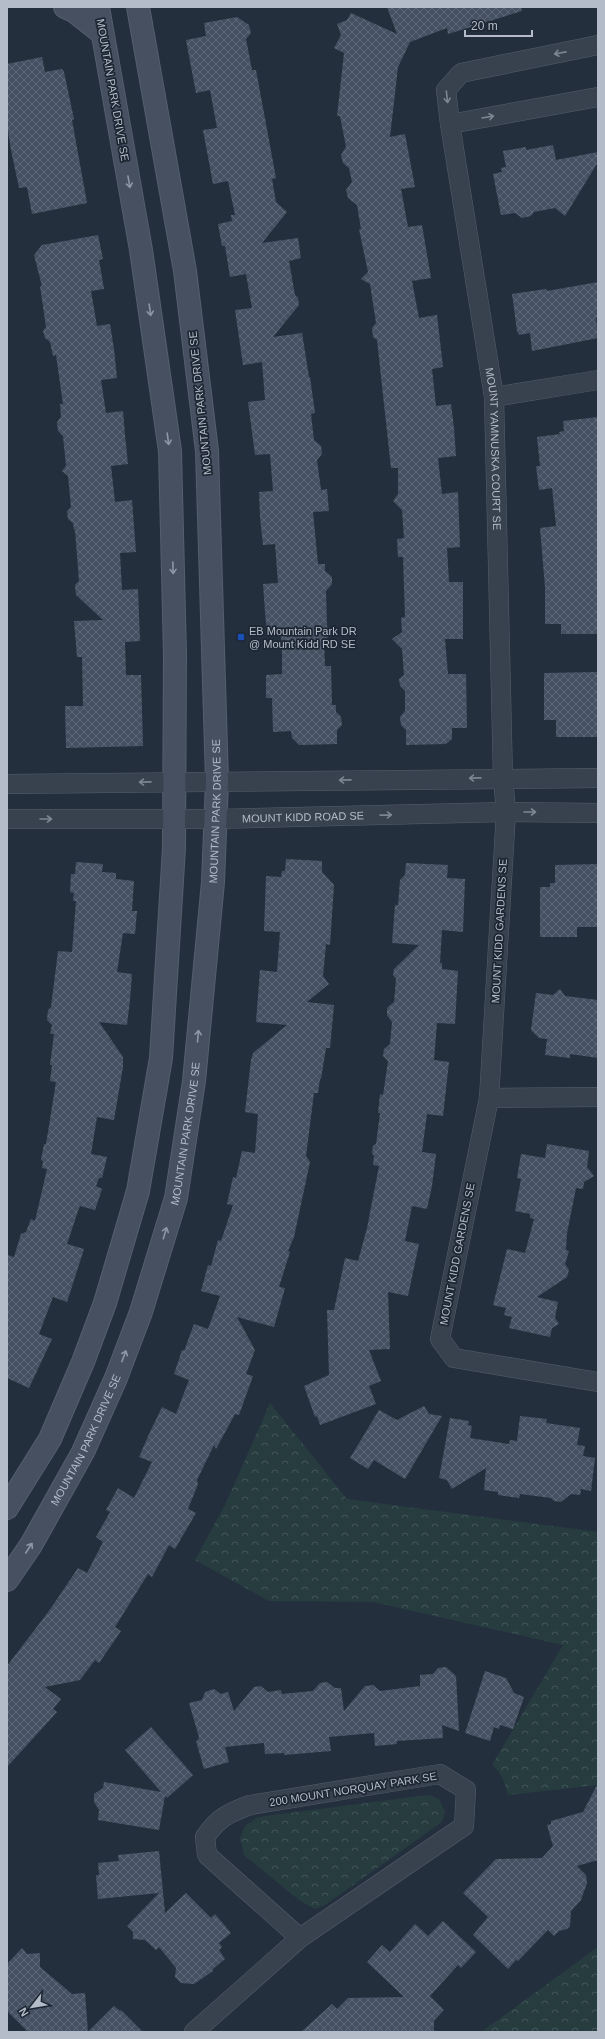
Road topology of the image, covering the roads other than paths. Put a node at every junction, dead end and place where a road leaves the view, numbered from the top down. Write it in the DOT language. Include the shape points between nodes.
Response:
graph roads {
  1 [pos="65,7"];
  2 [pos="98,7"];
  3 [pos="138,7"];
  4 [pos="102,33"];
  5 [pos="598,45"];
  6 [pos="598,97"];
  7 [pos="450,124"];
  8 [pos="598,380"];
  9 [pos="494,397"];
  10 [pos="503,778"];
  11 [pos="598,778"];
  12 [pos="174,781"];
  13 [pos="217,781"];
  14 [pos="7,784"];
  15 [pos="506,812"];
  16 [pos="598,813"];
  17 [pos="174,819"];
  18 [pos="217,819"];
  19 [pos="7,820"];
  20 [pos="598,1096"];
  21 [pos="489,1098"];
  22 [pos="598,1382"];
  23 [pos="7,1508"];
  24 [pos="7,1580"];
  25 [pos="300,1938"];
  26 [pos="194,2032"];
  1 -- 4 [label="street"];
  2 -- 4 [label="street, MOUNTAIN PARK DRIVE SE"];
  3 -- 13 [label="street, MOUNTAIN PARK DRIVE SE" via="185,271 207,451"];
  4 -- 12 [label="street, MOUNTAIN PARK DRIVE SE, one-way" via="141,250 170,451 175,654"];
  5 -- 7 [label="street, MOUNT YAMNUSKA COURT SE, one-way" via="461,73 446,90"];
  7 -- 6 [label="street, one-way"];
  7 -- 9 [label="street, MOUNT YAMNUSKA COURT SE"];
  8 -- 9 [label="street"];
  9 -- 10 [label="street, MOUNT YAMNUSKA COURT SE"];
  10 -- 11 [label="street"];
  10 -- 13 [label="street, one-way"];
  10 -- 15 [label="street, MOUNT YAMNUSKA COURT SE"];
  12 -- 13 [label="street"];
  12 -- 14 [label="street, one-way"];
  12 -- 17 [label="street, MOUNTAIN PARK DRIVE SE"];
  13 -- 18 [label="street, MOUNTAIN PARK DRIVE SE"];
  15 -- 16 [label="street, MOUNT KIDD ROAD SE, one-way"];
  18 -- 15 [label="street, MOUNT KIDD ROAD SE, one-way"];
  15 -- 21 [label="street, MOUNT KIDD GARDENS SE"];
  17 -- 18 [label="street, MOUNT KIDD ROAD SE"];
  19 -- 17 [label="street, MOUNT KIDD ROAD SE, one-way"];
  17 -- 23 [label="street, MOUNTAIN PARK DRIVE SE" via="161,1058 138,1191 105,1303 83,1362 50,1439"];
  24 -- 18 [label="street, MOUNTAIN PARK DRIVE SE, one-way" via="31,1545 83,1452 116,1378 141,1312 176,1198 194,1081"];
  20 -- 21 [label="street"];
  21 -- 22 [label="street, MOUNT KIDD GARDENS SE" via="440,1339 454,1358"];
  25 -- 25 [label="street, 200 MOUNT NORQUAY PARK SE" via="208,1855 204,1837 215,1822 229,1812 250,1805 440,1774 466,1790 464,1826"];
  25 -- 26 [label="street, 200 MOUNT NORQUAY PARK SE"];
}
